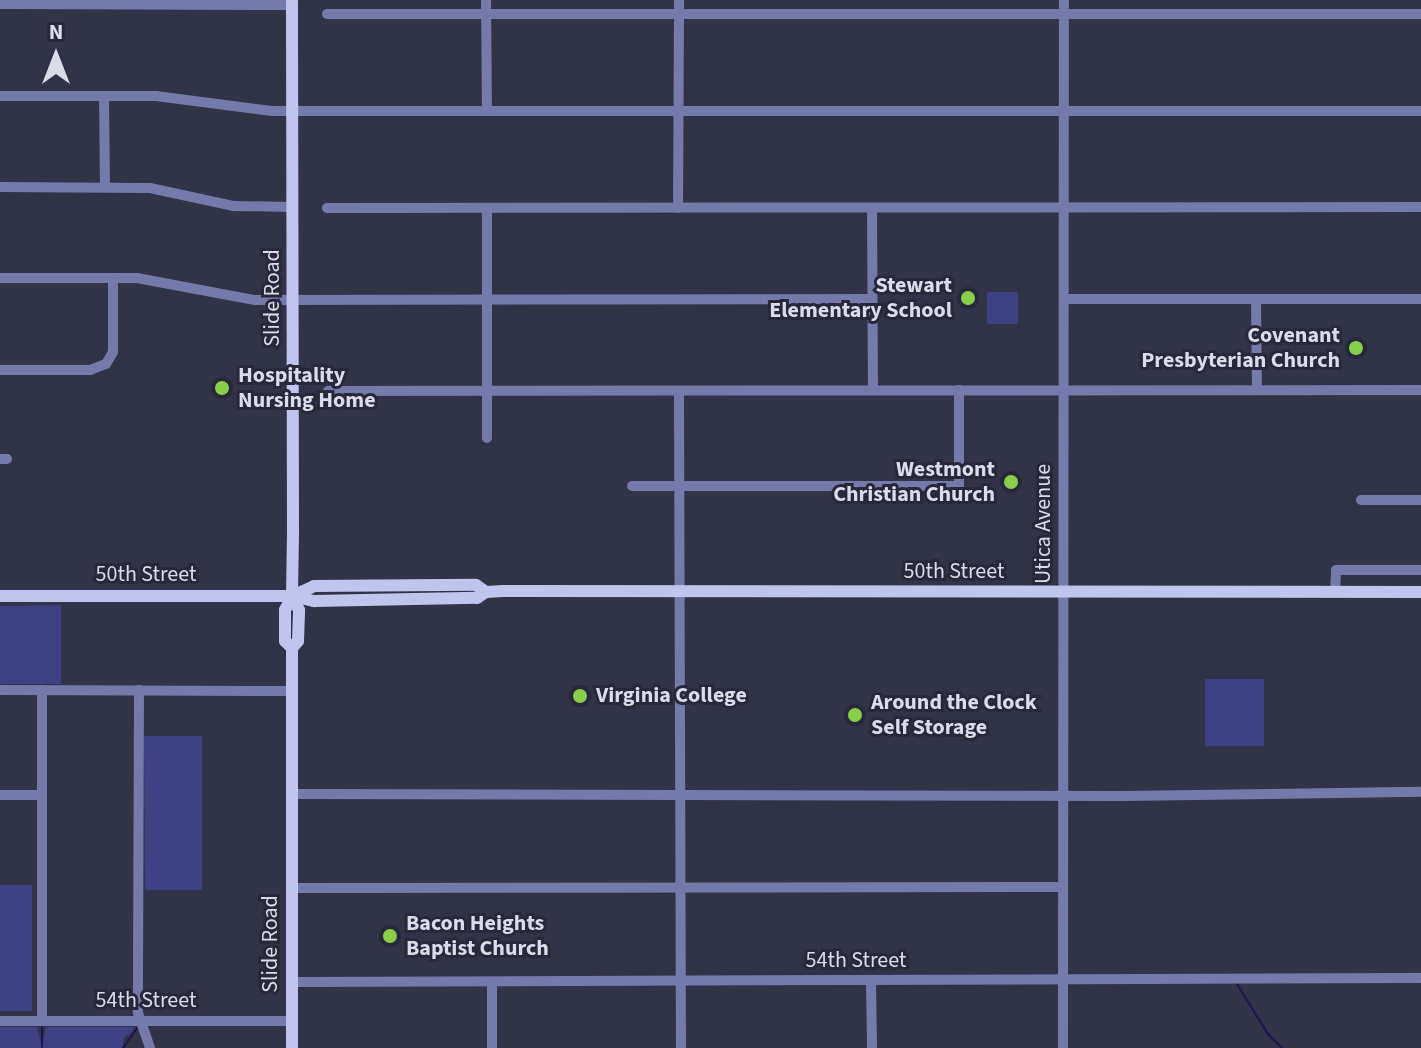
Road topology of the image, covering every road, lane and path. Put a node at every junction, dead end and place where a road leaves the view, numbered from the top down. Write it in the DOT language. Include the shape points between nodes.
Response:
graph roads {
  1 [pos="486,0"];
  2 [pos="679,0"];
  3 [pos="872,0"];
  4 [pos="1064,0"];
  5 [pos="107,2"];
  6 [pos="292,2"];
  7 [pos="0,4"];
  8 [pos="327,14"];
  9 [pos="486,14"];
  10 [pos="679,14"];
  11 [pos="872,14"];
  12 [pos="1064,14"];
  13 [pos="1421,14"];
  14 [pos="0,96"];
  15 [pos="104,96"];
  16 [pos="293,111"];
  17 [pos="487,111"];
  18 [pos="678,111"];
  19 [pos="1064,111"];
  20 [pos="1421,111"];
  21 [pos="0,187"];
  22 [pos="105,187"];
  23 [pos="293,207"];
  24 [pos="1065,207"];
  25 [pos="1421,207"];
  26 [pos="327,208"];
  27 [pos="487,208"];
  28 [pos="678,208"];
  29 [pos="872,208"];
  30 [pos="0,278"];
  31 [pos="113,278"];
  32 [pos="293,299"];
  33 [pos="486,299"];
  34 [pos="872,299"];
  35 [pos="1065,299"];
  36 [pos="1256,299"];
  37 [pos="1421,299"];
  38 [pos="0,370"];
  39 [pos="873,390"];
  40 [pos="959,390"];
  41 [pos="1065,390"];
  42 [pos="1257,390"];
  43 [pos="1421,390"];
  44 [pos="328,391"];
  45 [pos="487,391"];
  46 [pos="679,391"];
  47 [pos="487,438"];
  48 [pos="632,486"];
  49 [pos="679,486"];
  50 [pos="1361,500"];
  51 [pos="1421,500"];
  52 [pos="1421,570"];
  53 [pos="1386,571"];
  54 [pos="1064,592"];
  55 [pos="1335,592"];
  56 [pos="1386,592"];
  57 [pos="1421,592"];
  58 [pos="679,593"];
  59 [pos="0,596"];
  60 [pos="292,596"];
  61 [pos="0,690"];
  62 [pos="42,690"];
  63 [pos="139,690"];
  64 [pos="291,691"];
  65 [pos="1421,792"];
  66 [pos="1063,793"];
  67 [pos="291,794"];
  68 [pos="681,794"];
  69 [pos="0,795"];
  70 [pos="42,795"];
  71 [pos="1063,887"];
  72 [pos="291,888"];
  73 [pos="680,888"];
  74 [pos="1421,978"];
  75 [pos="1063,980"];
  76 [pos="871,981"];
  77 [pos="291,982"];
  78 [pos="492,982"];
  79 [pos="681,982"];
  80 [pos="0,1021"];
  81 [pos="42,1021"];
  82 [pos="142,1021"];
  83 [pos="292,1021"];
  84 [pos="150,1048"];
  85 [pos="292,1048"];
  86 [pos="492,1048"];
  87 [pos="681,1048"];
  88 [pos="872,1048"];
  89 [pos="1063,1048"];
  1 -- 9 [label="street"];
  2 -- 10 [label="street"];
  3 -- 11 [label="street"];
  4 -- 12 [label="street, Utica Avenue"];
  5 -- 6 [label="street"];
  5 -- 7 [label="street"];
  6 -- 16 [label="main road, Slide Road"];
  8 -- 9 [label="street"];
  9 -- 10 [label="street"];
  9 -- 17 [label="street"];
  10 -- 11 [label="street"];
  10 -- 18 [label="street"];
  11 -- 12 [label="street"];
  12 -- 13 [label="street"];
  12 -- 19 [label="street, Utica Avenue"];
  14 -- 15 [label="street"];
  15 -- 16 [label="street" via="156,96"];
  15 -- 22 [label="street"];
  16 -- 17 [label="street"];
  16 -- 23 [label="main road, Slide Road"];
  17 -- 18 [label="street"];
  18 -- 19 [label="street"];
  18 -- 28 [label="street"];
  19 -- 20 [label="street"];
  19 -- 24 [label="street, Utica Avenue"];
  21 -- 22 [label="street"];
  22 -- 23 [label="street" via="150,188 234,206"];
  23 -- 32 [label="main road, Slide Road"];
  24 -- 25 [label="street"];
  24 -- 29 [label="street"];
  24 -- 35 [label="street, Utica Avenue"];
  26 -- 27 [label="street"];
  27 -- 28 [label="street"];
  27 -- 33 [label="street"];
  28 -- 29 [label="street"];
  29 -- 34 [label="street"];
  30 -- 31 [label="street"];
  31 -- 32 [label="street" via="153,279 237,299"];
  31 -- 38 [label="street" via="113,352 106,364 90,370"];
  32 -- 33 [label="street"];
  32 -- 60 [label="main road, Slide Road"];
  33 -- 34 [label="street"];
  33 -- 45 [label="street"];
  34 -- 39 [label="street"];
  35 -- 36 [label="street"];
  35 -- 41 [label="street, Utica Avenue"];
  36 -- 37 [label="street"];
  36 -- 42 [label="street"];
  39 -- 40 [label="street"];
  39 -- 46 [label="street"];
  40 -- 41 [label="street"];
  40 -- 49 [label="street" via="959,486"];
  41 -- 42 [label="street"];
  41 -- 54 [label="street, Utica Avenue"];
  42 -- 43 [label="street"];
  44 -- 45 [label="street"];
  45 -- 46 [label="street"];
  45 -- 47 [label="street"];
  46 -- 49 [label="street"];
  48 -- 49 [label="street"];
  49 -- 58 [label="street"];
  50 -- 51 [label="street"];
  52 -- 53 [label="street"];
  53 -- 55 [label="street" via="1336,570"];
  53 -- 56 [label="street"];
  54 -- 55 [label="main road, 50th Street"];
  54 -- 58 [label="main road, 50th Street"];
  54 -- 66 [label="street, Utica Avenue"];
  55 -- 56 [label="main road, 50th Street"];
  56 -- 57 [label="main road, 50th Street"];
  58 -- 60 [label="main road, 50th Street" via="486,592 476,585 314,586"];
  58 -- 68 [label="street"];
  59 -- 60 [label="main road, 50th Street"];
  60 -- 64 [label="main road, Slide Road" via="299,610"];
  61 -- 62 [label="street"];
  62 -- 63 [label="street"];
  62 -- 70 [label="street"];
  63 -- 64 [label="street"];
  63 -- 82 [label="street"];
  64 -- 67 [label="main road, Slide Road"];
  65 -- 66 [label="street"];
  66 -- 68 [label="street"];
  66 -- 71 [label="street, Utica Avenue"];
  67 -- 68 [label="street"];
  67 -- 72 [label="main road, Slide Road"];
  68 -- 73 [label="street"];
  69 -- 70 [label="street"];
  70 -- 81 [label="street"];
  71 -- 73 [label="street"];
  71 -- 75 [label="street, Utica Avenue"];
  72 -- 73 [label="street"];
  72 -- 77 [label="main road, Slide Road"];
  73 -- 79 [label="street"];
  74 -- 75 [label="street, 54th Street"];
  75 -- 76 [label="street, 54th Street"];
  75 -- 89 [label="street, Utica Avenue"];
  76 -- 79 [label="street, 54th Street"];
  76 -- 88 [label="street"];
  77 -- 78 [label="street, 54th Street"];
  77 -- 83 [label="main road, Slide Road"];
  78 -- 79 [label="street, 54th Street"];
  78 -- 86 [label="street"];
  79 -- 87 [label="street"];
  80 -- 81 [label="street, 54th Street"];
  81 -- 82 [label="street, 54th Street"];
  82 -- 83 [label="street, 54th Street"];
  82 -- 84 [label="street"];
  83 -- 85 [label="main road, Slide Road"];
}
